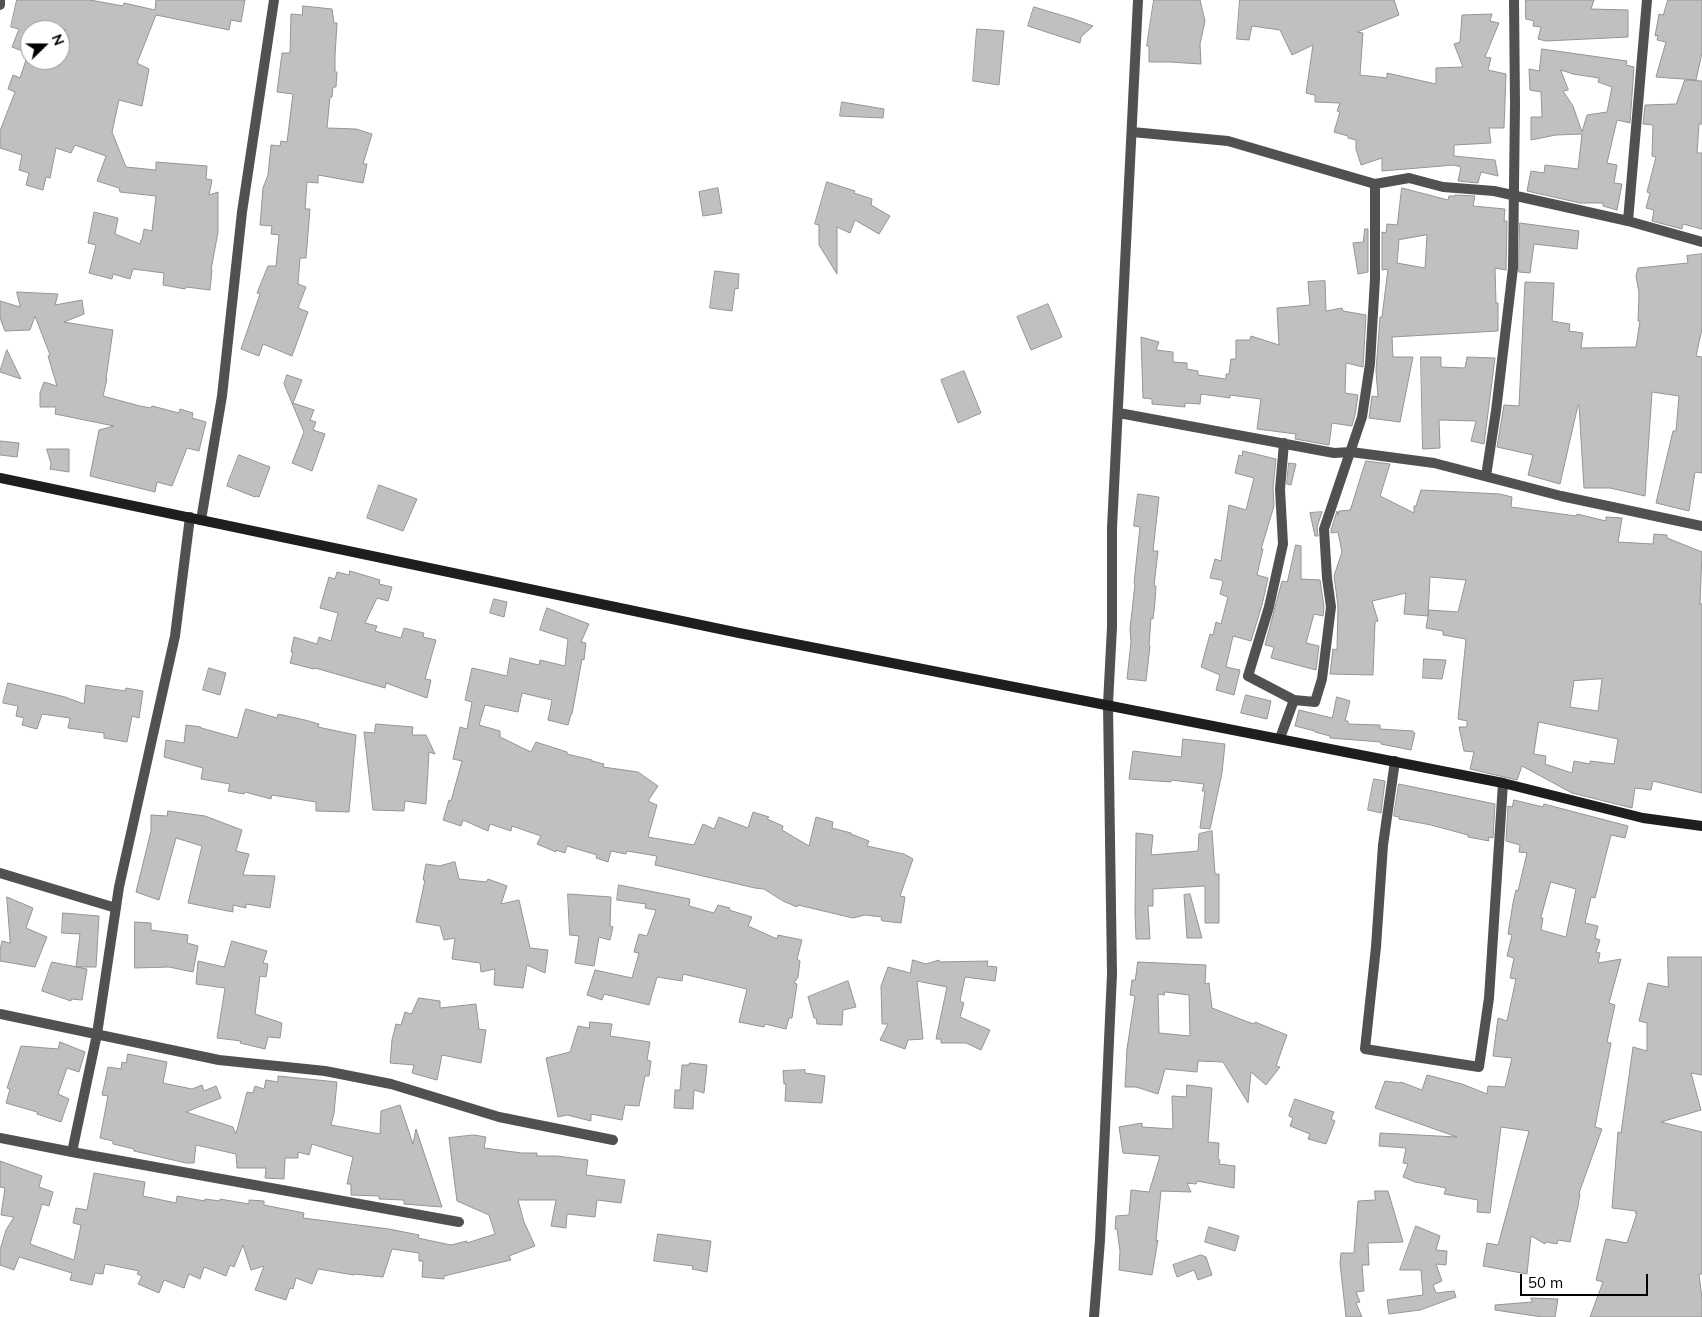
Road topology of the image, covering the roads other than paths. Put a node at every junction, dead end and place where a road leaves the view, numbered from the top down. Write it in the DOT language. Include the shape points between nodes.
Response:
graph roads {
  1 [pos="0,0"];
  2 [pos="274,0"];
  3 [pos="1138,0"];
  4 [pos="1514,0"];
  5 [pos="1647,0"];
  6 [pos="0,5"];
  7 [pos="1132,132"];
  8 [pos="1375,184"];
  9 [pos="1514,196"];
  10 [pos="1628,221"];
  11 [pos="1702,242"];
  12 [pos="1119,413"];
  13 [pos="1284,443"];
  14 [pos="1351,452"];
  15 [pos="1486,476"];
  16 [pos="0,478"];
  17 [pos="190,517"];
  18 [pos="201,520"];
  19 [pos="1702,526"];
  20 [pos="1294,700"];
  21 [pos="1108,704"];
  22 [pos="1280,738"];
  23 [pos="1395,761"];
  24 [pos="1503,783"];
  25 [pos="1702,826"];
  26 [pos="0,873"];
  27 [pos="116,908"];
  28 [pos="0,1014"];
  29 [pos="97,1034"];
  30 [pos="0,1138"];
  31 [pos="613,1140"];
  32 [pos="72,1152"];
  33 [pos="459,1222"];
  34 [pos="1094,1317"];
  1 -- 6 [label="street"];
  2 -- 18 [label="street" via="242,212 222,396"];
  3 -- 7 [label="street"];
  4 -- 9 [label="street"];
  5 -- 10 [label="street"];
  7 -- 8 [label="street" via="1228,141"];
  7 -- 12 [label="street"];
  8 -- 9 [label="street" via="1409,178 1443,187"];
  8 -- 14 [label="street" via="1375,279 1370,364 1362,418"];
  9 -- 10 [label="street"];
  9 -- 15 [label="street" via="1513,268"];
  10 -- 11 [label="street"];
  12 -- 13 [label="street"];
  12 -- 21 [label="street" via="1112,528"];
  13 -- 14 [label="street" via="1334,453"];
  13 -- 20 [label="street" via="1280,489 1284,544 1270,607 1248,676"];
  14 -- 15 [label="street" via="1434,463"];
  14 -- 20 [label="street" via="1324,529 1331,607 1322,679 1315,702"];
  15 -- 19 [label="street" via="1561,496"];
  16 -- 17 [label="street"];
  17 -- 18 [label="street"];
  17 -- 27 [label="street" via="174,636"];
  18 -- 21 [label="street" via="739,633"];
  20 -- 22 [label="street"];
  21 -- 22 [label="street"];
  21 -- 34 [label="street" via="1112,974"];
  22 -- 23 [label="street"];
  23 -- 24 [label="street"];
  23 -- 24 [label="street" via="1383,845 1365,1049 1480,1067 1489,998"];
  24 -- 25 [label="street" via="1643,818"];
  26 -- 27 [label="street"];
  27 -- 29 [label="street"];
  28 -- 29 [label="street"];
  29 -- 31 [label="street" via="219,1060 325,1071 391,1084 499,1117"];
  29 -- 32 [label="street"];
  30 -- 32 [label="street"];
  32 -- 33 [label="street"];
}
